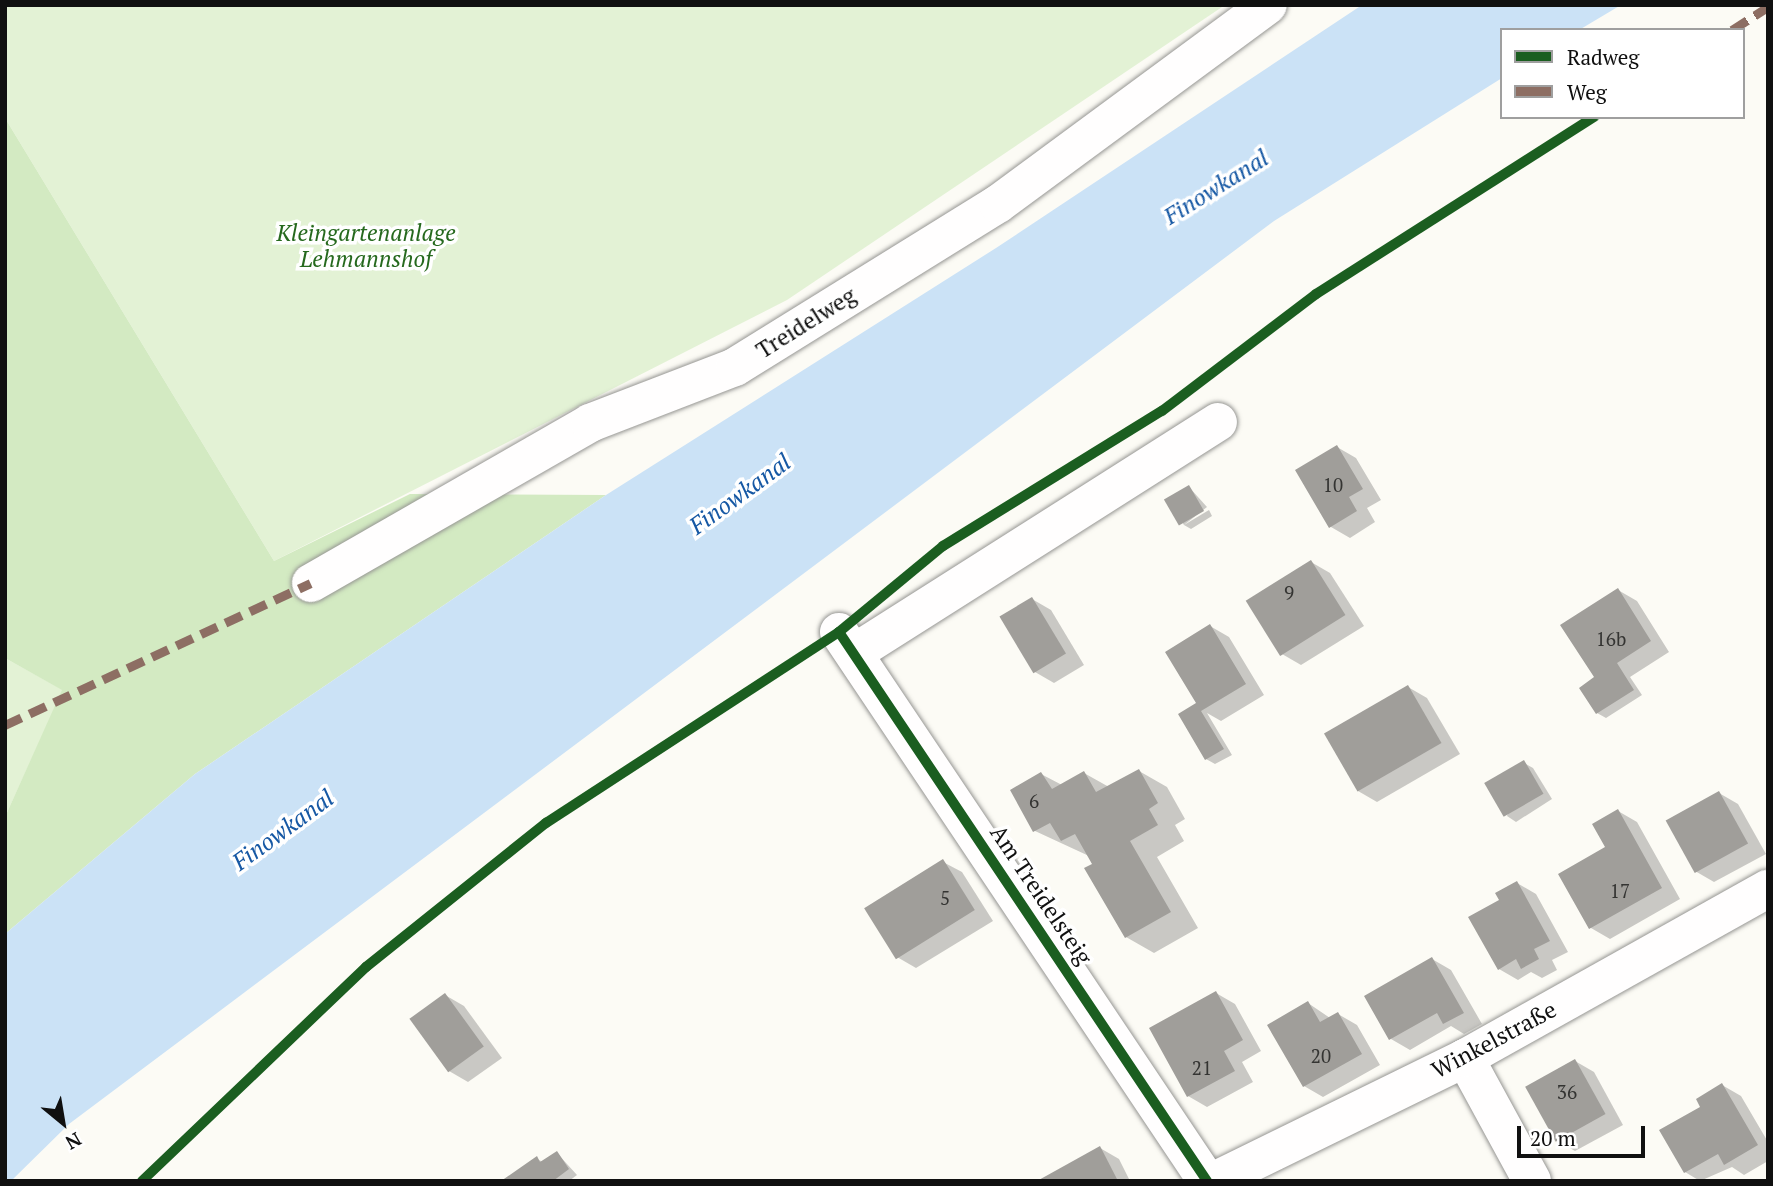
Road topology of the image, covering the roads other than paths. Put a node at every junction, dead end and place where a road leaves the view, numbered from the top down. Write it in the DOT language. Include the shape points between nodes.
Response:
graph roads {
  1 [pos="1268,5"];
  2 [pos="1218,422"];
  3 [pos="311,583"];
  4 [pos="1768,889"];
  5 [pos="1465,1058"];
  6 [pos="1207,1181"];
  7 [pos="1214,1181"];
  8 [pos="1532,1181"];
  1 -- 3 [label="street, Treidelweg" via="998,204 734,367 590,423"];
  2 -- 6 [label="street, Am Treidelsteig" via="846,643"];
  4 -- 5 [label="street, Winkelstraße"];
  5 -- 7 [label="street, Winkelstraße"];
  5 -- 8 [label="street"];
}
